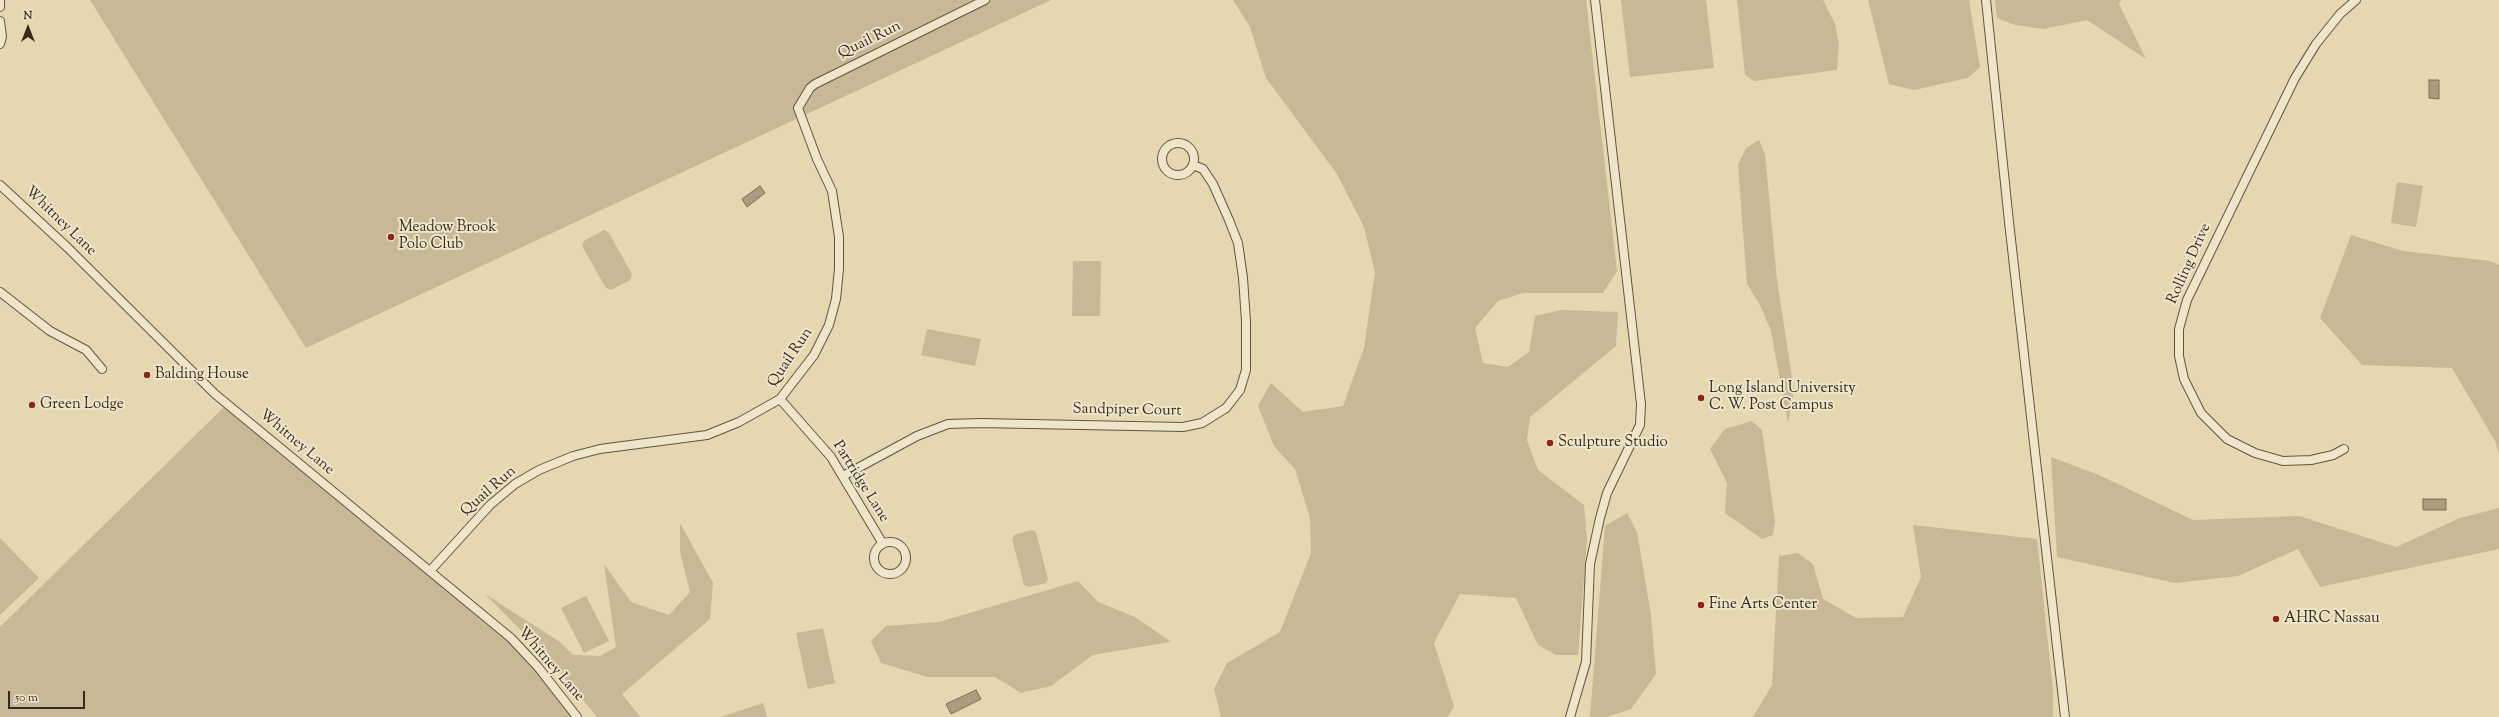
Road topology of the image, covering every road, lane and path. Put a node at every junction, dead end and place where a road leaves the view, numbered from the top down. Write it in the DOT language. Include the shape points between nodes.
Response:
graph roads {
  1 [pos="0,0"];
  2 [pos="985,0"];
  3 [pos="1595,0"];
  4 [pos="1986,0"];
  5 [pos="2356,0"];
  6 [pos="0,7"];
  7 [pos="0,21"];
  8 [pos="0,44"];
  9 [pos="1193,165"];
  10 [pos="0,185"];
  11 [pos="0,292"];
  12 [pos="102,369"];
  13 [pos="780,399"];
  14 [pos="2344,449"];
  15 [pos="843,476"];
  16 [pos="883,544"];
  17 [pos="430,571"];
  18 [pos="577,717"];
  19 [pos="1570,717"];
  20 [pos="2065,717"];
  1 -- 6 [label="street"];
  2 -- 13 [label="street, Quail Run" via="815,84 798,108 832,191 839,237 839,269 836,299 829,325 814,354"];
  3 -- 19 [label="street" via="1641,404 1640,425 1607,492 1600,518 1590,564 1586,662"];
  4 -- 20 [label="street" via="2008,222"];
  5 -- 14 [label="street, Rolling Drive" via="2340,14 2316,44 2295,78 2187,300 2179,328 2179,356 2184,379 2201,412 2227,439 2255,453 2283,460 2311,460 2333,455"];
  7 -- 8 [label="street"];
  9 -- 15 [label="street, Sandpiper Court" via="1203,169 1213,184 1238,243 1242,271 1246,370 1240,390 1226,408 1202,423 1183,427 948,424 917,436"];
  10 -- 17 [label="street, Whitney Lane" via="68,248 215,394"];
  11 -- 12 [label="street" via="50,331 86,350"];
  13 -- 15 [label="street, Partridge Lane" via="831,457"];
  13 -- 17 [label="street, Quail Run" via="739,422 707,435 600,449 573,456 539,470 515,484 490,505"];
  15 -- 16 [label="street, Partridge Lane"];
  17 -- 18 [label="street, Whitney Lane" via="511,638 538,667"];
}
